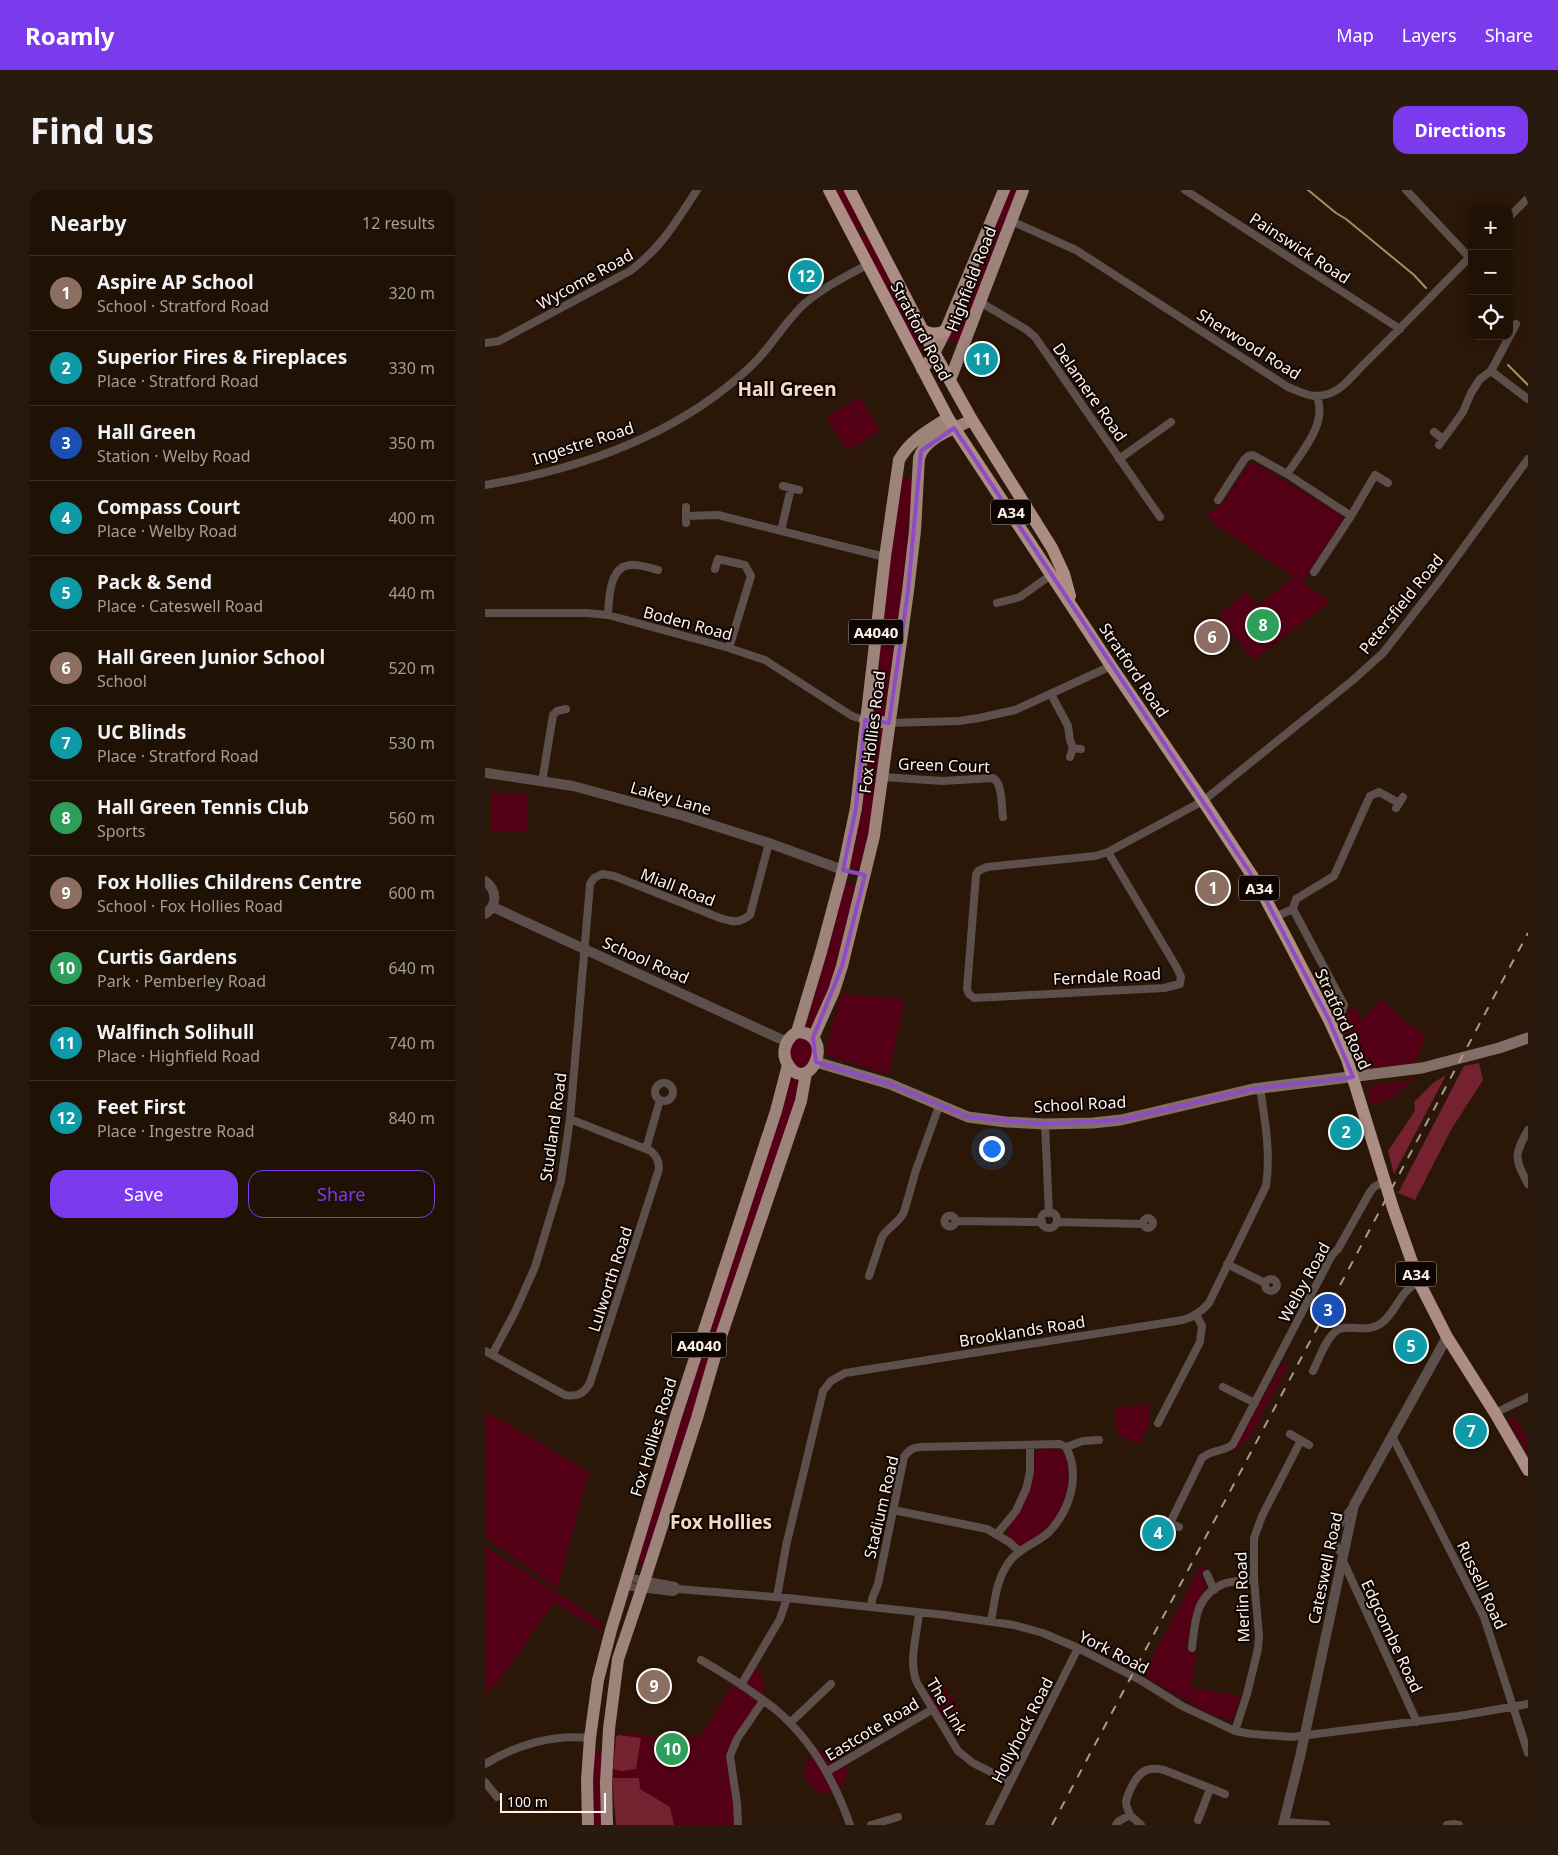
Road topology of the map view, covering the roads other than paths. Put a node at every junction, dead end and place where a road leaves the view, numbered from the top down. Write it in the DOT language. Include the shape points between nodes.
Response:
graph roads {
  1 [pos="697,190"];
  2 [pos="829,190"];
  3 [pos="850,190"];
  4 [pos="1004,190"];
  5 [pos="1023,190"];
  6 [pos="1185,190"];
  7 [pos="1406,190"];
  8 [pos="1528,198"];
  9 [pos="1513,213"];
  10 [pos="1011,220"];
  11 [pos="870,229"];
  12 [pos="855,238"];
  13 [pos="1468,253"];
  14 [pos="1468,259"];
  15 [pos="868,264"];
  16 [pos="980,302"];
  17 [pos="1517,324"];
  18 [pos="1400,329"];
  19 [pos="923,330"];
  20 [pos="945,332"];
  21 [pos="485,343"];
  22 [pos="964,345"];
  23 [pos="935,354"];
  24 [pos="922,369"];
  25 [pos="1491,371"];
  26 [pos="950,380"];
  27 [pos="1317,397"];
  28 [pos="1528,399"];
  29 [pos="972,420"];
  30 [pos="1171,422"];
  31 [pos="951,423"];
  32 [pos="1434,432"];
  33 [pos="1119,459"];
  34 [pos="1528,459"];
  35 [pos="897,471"];
  36 [pos="1287,474"];
  37 [pos="918,475"];
  38 [pos="1388,483"];
  39 [pos="485,485"];
  40 [pos="791,488"];
  41 [pos="1218,500"];
  42 [pos="686,515"];
  43 [pos="1159,516"];
  44 [pos="1351,516"];
  45 [pos="781,531"];
  46 [pos="885,557"];
  47 [pos="715,569"];
  48 [pos="658,570"];
  49 [pos="1056,572"];
  50 [pos="1314,572"];
  51 [pos="997,603"];
  52 [pos="485,613"];
  53 [pos="608,615"];
  54 [pos="729,648"];
  55 [pos="1111,666"];
  56 [pos="1051,694"];
  57 [pos="567,710"];
  58 [pos="865,720"];
  59 [pos="889,723"];
  60 [pos="1069,757"];
  61 [pos="486,772"];
  62 [pos="883,777"];
  63 [pos="542,782"];
  64 [pos="1203,801"];
  65 [pos="1399,803"];
  66 [pos="1003,817"];
  67 [pos="769,843"];
  68 [pos="1108,852"];
  69 [pos="843,870"];
  70 [pos="865,875"];
  71 [pos="485,881"];
  72 [pos="493,906"];
  73 [pos="1293,908"];
  74 [pos="485,914"];
  75 [pos="1275,917"];
  76 [pos="585,950"];
  77 [pos="974,998"];
  78 [pos="1329,1020"];
  79 [pos="797,1032"];
  80 [pos="813,1038"];
  81 [pos="1528,1038"];
  82 [pos="787,1042"];
  83 [pos="816,1062"];
  84 [pos="788,1066"];
  85 [pos="806,1073"];
  86 [pos="1353,1078"];
  87 [pos="1260,1088"];
  88 [pos="660,1100"];
  89 [pos="939,1106"];
  90 [pos="570,1119"];
  91 [pos="1045,1124"];
  92 [pos="1528,1130"];
  93 [pos="645,1149"];
  94 [pos="1385,1183"];
  95 [pos="1528,1184"];
  96 [pos="1049,1213"];
  97 [pos="956,1221"];
  98 [pos="1042,1222"];
  99 [pos="1057,1222"];
  100 [pos="1143,1224"];
  101 [pos="1227,1264"];
  102 [pos="869,1276"];
  103 [pos="1419,1282"];
  104 [pos="1265,1283"];
  105 [pos="1196,1315"];
  106 [pos="1447,1337"];
  107 [pos="489,1353"];
  108 [pos="1313,1371"];
  109 [pos="1223,1388"];
  110 [pos="1528,1397"];
  111 [pos="1255,1402"];
  112 [pos="1155,1408"];
  113 [pos="1163,1413"];
  114 [pos="1495,1413"];
  115 [pos="1158,1423"];
  116 [pos="1290,1434"];
  117 [pos="1392,1436"];
  118 [pos="1099,1440"];
  119 [pos="1301,1440"];
  120 [pos="1309,1445"];
  121 [pos="1030,1446"];
  122 [pos="1066,1447"];
  123 [pos="1528,1470"];
  124 [pos="893,1510"];
  125 [pos="1157,1518"];
  126 [pos="1170,1523"];
  127 [pos="1179,1527"];
  128 [pos="997,1534"];
  129 [pos="1019,1552"];
  130 [pos="1343,1558"];
  131 [pos="1207,1574"];
  132 [pos="1254,1579"];
  133 [pos="625,1581"];
  134 [pos="643,1585"];
  135 [pos="1214,1590"];
  136 [pos="777,1597"];
  137 [pos="787,1598"];
  138 [pos="872,1607"];
  139 [pos="919,1612"];
  140 [pos="991,1621"];
  141 [pos="1079,1648"];
  142 [pos="1192,1648"];
  143 [pos="701,1660"];
  144 [pos="831,1684"];
  145 [pos="741,1685"];
  146 [pos="763,1701"];
  147 [pos="1528,1704"];
  148 [pos="1514,1708"];
  149 [pos="933,1709"];
  150 [pos="1417,1722"];
  151 [pos="790,1723"];
  152 [pos="1235,1731"];
  153 [pos="1303,1735"];
  154 [pos="590,1738"];
  155 [pos="609,1741"];
  156 [pos="1528,1753"];
  157 [pos="485,1764"];
  158 [pos="826,1772"];
  159 [pos="485,1782"];
  160 [pos="1011,1782"];
  161 [pos="1209,1789"];
  162 [pos="1225,1794"];
  163 [pos="497,1797"];
  164 [pos="1130,1815"];
  165 [pos="898,1817"];
  166 [pos="1198,1820"];
  167 [pos="1283,1823"];
  168 [pos="588,1825"];
  169 [pos="607,1825"];
  170 [pos="738,1825"];
  171 [pos="850,1825"];
  172 [pos="871,1825"];
  173 [pos="989,1825"];
  174 [pos="1116,1825"];
  175 [pos="1141,1825"];
  176 [pos="1326,1825"];
  177 [pos="1447,1825"];
  178 [pos="1459,1825"];
  1 -- 21 [label="street, Wycome Road" via="664,240 630,271 499,341"];
  2 -- 12 [label="highway, Stratford Road / A34"];
  3 -- 11 [label="highway, Stratford Road / A34"];
  4 -- 20 [label="main road, Highfield Road"];
  5 -- 10 [label="main road, Highfield Road"];
  6 -- 18 [label="street, Painswick Road"];
  7 -- 13 [label="street"];
  8 -- 9 [label="street"];
  10 -- 16 [label="main road, Highfield Road"];
  10 -- 27 [label="street, Sherwood Road" via="1076,250 1288,387"];
  11 -- 12 [label="highway"];
  11 -- 19 [label="highway, Stratford Road / A34"];
  12 -- 15 [label="highway, Stratford Road / A34"];
  14 -- 18 [label="street"];
  15 -- 24 [label="highway, Stratford Road / A34"];
  15 -- 39 [label="street, Ingestre Road" via="813,297 794,314 749,368 713,397 667,426 600,455"];
  16 -- 22 [label="main road, Highfield Road"];
  16 -- 33 [label="street, Delamere Road" via="1035,337"];
  17 -- 25 [label="street"];
  18 -- 27 [label="street" via="1335,391"];
  19 -- 20 [label="highway" via="929,334"];
  19 -- 23 [label="highway, Stratford Road / A34"];
  20 -- 22 [label="main road" via="947,343 958,347"];
  20 -- 23 [label="main road, Highfield Road"];
  22 -- 26 [label="main road, Highfield Road"];
  23 -- 24 [label="main road, Highfield Road"];
  23 -- 26 [label="highway, Stratford Road / A34"];
  24 -- 31 [label="highway, Stratford Road / A34"];
  25 -- 28 [label="street"];
  25 -- 32 [label="street" via="1475,386 1463,412 1441,442"];
  26 -- 29 [label="highway, Stratford Road / A34"];
  27 -- 36 [label="street" via="1321,406 1315,431"];
  29 -- 31 [label="main road, Fox Hollies Road / A4040"];
  29 -- 49 [label="highway, Stratford Road / A34" via="1052,548"];
  30 -- 33 [label="street"];
  31 -- 35 [label="main road, Fox Hollies Road / A4040" via="914,440 903,452"];
  31 -- 37 [label="main road, Fox Hollies Road / A4040" via="921,451"];
  31 -- 49 [label="highway, Stratford Road / A34"];
  33 -- 43 [label="street, Delamere Road"];
  34 -- 64 [label="street, Petersfield Road" via="1383,653"];
  35 -- 37 [label="main road"];
  35 -- 46 [label="main road, Fox Hollies Road / A4040"];
  36 -- 41 [label="street" via="1253,451"];
  36 -- 44 [label="street"];
  37 -- 59 [label="main road, Fox Hollies Road / A4040" via="911,566"];
  38 -- 44 [label="street" via="1372,473"];
  40 -- 45 [label="street"];
  42 -- 45 [label="street" via="718,515"];
  44 -- 50 [label="street"];
  45 -- 46 [label="street"];
  46 -- 58 [label="main road, Fox Hollies Road / A4040"];
  47 -- 54 [label="street" via="719,559 745,565 751,573"];
  48 -- 53 [label="street" via="634,565 619,569 613,576"];
  49 -- 51 [label="street" via="1020,597"];
  49 -- 55 [label="highway, Stratford Road / A34" via="1073,608"];
  52 -- 53 [label="street, Boden Road"];
  53 -- 54 [label="street, Boden Road"];
  54 -- 58 [label="street, Boden Road" via="765,660 852,716"];
  55 -- 56 [label="street"];
  55 -- 64 [label="highway, Stratford Road / A34"];
  56 -- 59 [label="street" via="1015,710 979,718"];
  56 -- 60 [label="street" via="1068,726 1069,740 1077,749"];
  57 -- 63 [label="street" via="553,715"];
  58 -- 59 [label="main road"];
  58 -- 69 [label="main road, Fox Hollies Road / A4040" via="856,808"];
  59 -- 62 [label="main road, Fox Hollies Road / A4040"];
  61 -- 63 [label="street, Lakey Lane"];
  62 -- 66 [label="street, Green Court" via="942,781 993,778 999,785"];
  62 -- 70 [label="main road, Fox Hollies Road / A4040"];
  63 -- 67 [label="street, Lakey Lane" via="573,786"];
  64 -- 68 [label="street, Petersfield Road"];
  64 -- 75 [label="highway, Stratford Road / A34" via="1257,883"];
  65 -- 73 [label="street" via="1379,792 1370,796 1334,876 1296,899"];
  67 -- 69 [label="street, Lakey Lane"];
  67 -- 76 [label="street, Miall Road" via="750,915 743,921 720,918 614,876 602,874 594,878 590,884"];
  68 -- 77 [label="street, Petersfield Road" via="978,870 967,989"];
  68 -- 77 [label="street, Ferndale Road" via="1177,968 1180,984 1164,988"];
  69 -- 70 [label="main road"];
  69 -- 79 [label="main road, Fox Hollies Road / A4040"];
  70 -- 80 [label="main road, Fox Hollies Road / A4040" via="842,966"];
  71 -- 72 [label="street" via="494,892"];
  72 -- 74 [label="street"];
  72 -- 76 [label="street, School Road"];
  73 -- 75 [label="street"];
  73 -- 78 [label="street" via="1344,1005 1342,1011"];
  75 -- 78 [label="highway, Stratford Road / A34"];
  76 -- 82 [label="street, School Road"];
  76 -- 90 [label="street, Studland Road"];
  78 -- 86 [label="highway, Stratford Road / A34"];
  79 -- 80 [label="main road"];
  79 -- 82 [label="main road"];
  80 -- 83 [label="main road" via="818,1050"];
  81 -- 86 [label="main road, School Road" via="1449,1062"];
  82 -- 84 [label="main road"];
  83 -- 85 [label="main road"];
  83 -- 89 [label="main road, School Road" via="889,1084"];
  84 -- 85 [label="main road" via="797,1073"];
  84 -- 133 [label="main road, Fox Hollies Road / A4040"];
  85 -- 134 [label="main road, A4040" via="801,1102 720,1339"];
  86 -- 87 [label="main road, School Road"];
  86 -- 94 [label="highway, Stratford Road / A34"];
  87 -- 91 [label="main road, School Road" via="1121,1120"];
  87 -- 101 [label="street" via="1268,1171 1266,1186"];
  88 -- 93 [label="street"];
  89 -- 91 [label="main road, School Road" via="975,1118"];
  89 -- 102 [label="street" via="904,1212 882,1237"];
  90 -- 93 [label="street"];
  90 -- 107 [label="street, Studland Road" via="561,1181 535,1267 515,1312"];
  91 -- 96 [label="street"];
  92 -- 95 [label="street" via="1517,1154"];
  93 -- 107 [label="street, Lulworth Road" via="658,1159 659,1169 587,1389 577,1395 565,1395"];
  94 -- 103 [label="highway, Stratford Road / A34"];
  94 -- 111 [label="street, Welby Road" via="1374,1186 1332,1255"];
  96 -- 98 [label="street"];
  96 -- 99 [label="street" via="1055,1215"];
  97 -- 98 [label="street"];
  98 -- 99 [label="street" via="1050,1228"];
  99 -- 100 [label="street"];
  101 -- 104 [label="street"];
  101 -- 105 [label="street" via="1209,1303"];
  103 -- 106 [label="highway, Stratford Road / A34"];
  103 -- 108 [label="street" via="1404,1292 1383,1322 1374,1327 1346,1328 1336,1332"];
  105 -- 113 [label="street" via="1201,1326 1200,1342"];
  105 -- 136 [label="street, Brooklands Road" via="1183,1320 837,1376 823,1391 785,1546"];
  106 -- 114 [label="highway, Stratford Road / A34"];
  106 -- 117 [label="street, Cateswell Road"];
  109 -- 111 [label="street"];
  110 -- 114 [label="street"];
  111 -- 126 [label="street, Welby Road" via="1233,1444 1202,1458"];
  112 -- 113 [label="street"];
  113 -- 115 [label="street"];
  114 -- 123 [label="highway, Stratford Road / A34"];
  116 -- 119 [label="street"];
  117 -- 130 [label="street, Cateswell Road" via="1354,1504"];
  117 -- 148 [label="street, Russell Road" via="1484,1617"];
  118 -- 122 [label="street, Stadium Road"];
  119 -- 120 [label="street"];
  119 -- 132 [label="street, Merlin Road" via="1254,1538"];
  121 -- 122 [label="street, Stadium Road" via="1060,1444"];
  121 -- 124 [label="street, Stadium Road" via="913,1448 904,1457"];
  121 -- 128 [label="street" via="1027,1487 1016,1511"];
  122 -- 129 [label="street" via="1072,1467 1071,1498 1049,1532"];
  124 -- 128 [label="street" via="975,1526"];
  124 -- 138 [label="street, Stadium Road"];
  125 -- 126 [label="street"];
  126 -- 127 [label="street"];
  128 -- 129 [label="street"];
  129 -- 140 [label="street" via="999,1577"];
  130 -- 150 [label="street, Edgcombe Road"];
  130 -- 153 [label="street, Cateswell Road"];
  131 -- 135 [label="street"];
  132 -- 135 [label="street" via="1223,1584"];
  132 -- 152 [label="street, Merlin Road" via="1258,1649"];
  133 -- 134 [label="street, York Road"];
  133 -- 154 [label="main road, Fox Hollies Road / A4040" via="597,1680"];
  134 -- 136 [label="street, York Road" via="673,1592 678,1589"];
  134 -- 155 [label="main road, A4040" via="618,1658"];
  135 -- 142 [label="street" via="1198,1609"];
  136 -- 137 [label="street, York Road"];
  137 -- 138 [label="street, York Road"];
  137 -- 145 [label="street" via="780,1619"];
  138 -- 139 [label="street, York Road"];
  139 -- 140 [label="street, York Road"];
  139 -- 149 [label="street, The Link" via="914,1676"];
  140 -- 141 [label="street, York Road" via="1043,1633"];
  141 -- 152 [label="street, York Road" via="1143,1681 1182,1706"];
  141 -- 160 [label="street, Hollyhock Road"];
  143 -- 145 [label="street"];
  144 -- 151 [label="street"];
  145 -- 146 [label="street"];
  146 -- 151 [label="street"];
  146 -- 170 [label="street" via="730,1756"];
  147 -- 148 [label="street, York Road"];
  148 -- 150 [label="street, York Road"];
  148 -- 156 [label="street, Russell Road"];
  149 -- 158 [label="street, Eastcote Road"];
  149 -- 160 [label="street, The Link" via="958,1751 973,1763"];
  150 -- 153 [label="street, York Road"];
  151 -- 158 [label="street"];
  152 -- 153 [label="street, York Road" via="1292,1737"];
  153 -- 167 [label="street, Cateswell Road"];
  154 -- 155 [label="main road"];
  154 -- 157 [label="street" via="542,1741 505,1752"];
  154 -- 168 [label="main road, Fox Hollies Road / A4040"];
  155 -- 169 [label="main road, A4040"];
  158 -- 171 [label="street"];
  159 -- 163 [label="street"];
  160 -- 173 [label="street, Hollyhock Road"];
  161 -- 162 [label="street"];
  161 -- 164 [label="street" via="1163,1770 1146,1770 1139,1774 1127,1797"];
  161 -- 166 [label="street"];
  164 -- 174 [label="street"];
  164 -- 175 [label="street"];
  165 -- 172 [label="street"];
  167 -- 176 [label="street"];
  177 -- 178 [label="street"];
}
